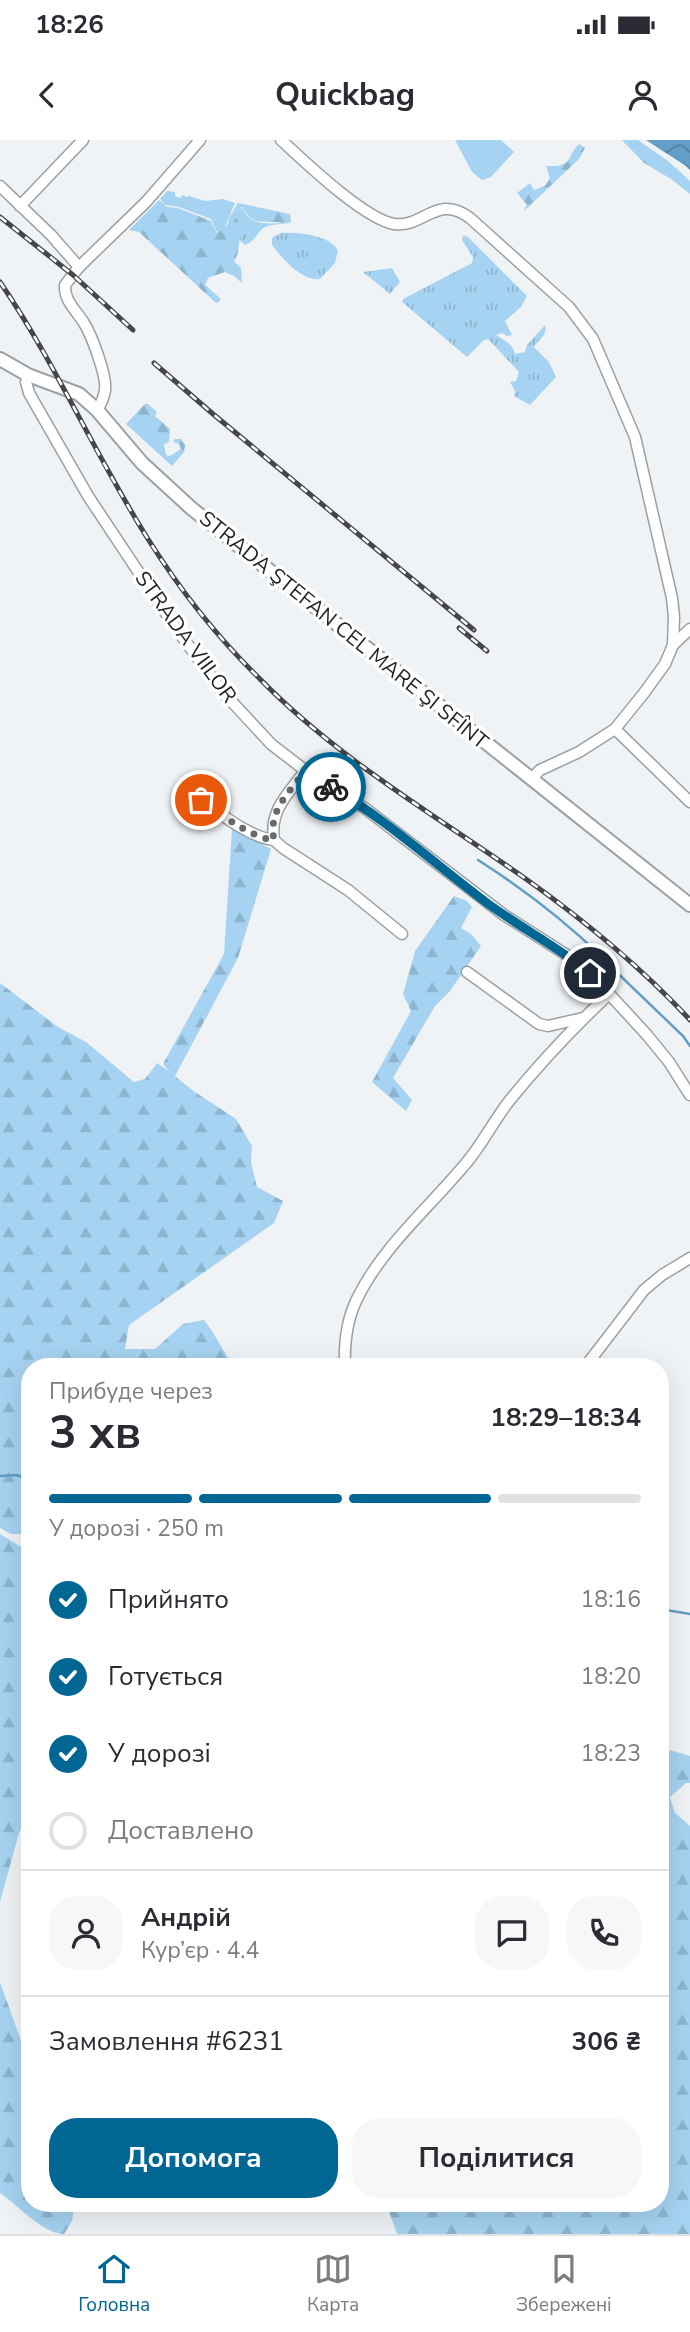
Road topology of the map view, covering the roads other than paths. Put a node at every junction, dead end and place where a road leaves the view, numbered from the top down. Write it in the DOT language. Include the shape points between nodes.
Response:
graph roads {
  1 [pos="83,140"];
  2 [pos="200,140"];
  3 [pos="281,140"];
  4 [pos="0,186"];
  5 [pos="20,206"];
  6 [pos="79,267"];
  7 [pos="0,359"];
  8 [pos="28,375"];
  9 [pos="97,410"];
  10 [pos="690,630"];
  11 [pos="673,645"];
  12 [pos="615,729"];
  13 [pos="305,771"];
  14 [pos="531,779"];
  15 [pos="689,799"];
  16 [pos="201,800"];
  17 [pos="274,840"];
  18 [pos="690,905"];
  19 [pos="402,934"];
  20 [pos="467,972"];
  21 [pos="608,995"];
  22 [pos="583,1018"];
  23 [pos="690,1095"];
  24 [pos="690,1258"];
  25 [pos="345,1358"];
  26 [pos="592,1358"];
  1 -- 5 [label="street"];
  2 -- 6 [label="street" via="146,202"];
  3 -- 11 [label="street" via="349,199 386,221 405,223 445,208 466,214 578,317 600,355 641,457 672,597"];
  4 -- 5 [label="street"];
  5 -- 6 [label="street"];
  6 -- 9 [label="street" via="67,281 65,292 97,352 105,387"];
  7 -- 8 [label="main road, STRADA ŞTEFAN CEL MARE ŞI SFÎNT"];
  8 -- 9 [label="main road, STRADA ŞTEFAN CEL MARE ŞI SFÎNT" via="79,394"];
  8 -- 13 [label="street, STRADA VIILOR" via="29,393 72,468 190,649 271,744"];
  9 -- 14 [label="main road, STRADA ŞTEFAN CEL MARE ŞI SFÎNT" via="142,463 191,508"];
  10 -- 11 [label="street"];
  11 -- 12 [label="street" via="665,664"];
  12 -- 14 [label="street"];
  12 -- 15 [label="street"];
  13 -- 17 [label="street" via="276,811"];
  13 -- 21 [label="street, STRADA VIILOR" via="366,809 504,915 573,959"];
  14 -- 18 [label="main road, STRADA ŞTEFAN CEL MARE ŞI SFÎNT"];
  16 -- 17 [label="street" via="261,837"];
  17 -- 19 [label="street" via="348,890"];
  20 -- 22 [label="street" via="539,1024"];
  21 -- 22 [label="street"];
  21 -- 23 [label="street, STRADA VIILOR" via="647,1035"];
  22 -- 25 [label="street" via="533,1071 467,1161 372,1272 356,1301 344,1339"];
  24 -- 26 [label="street" via="644,1290"];
}
